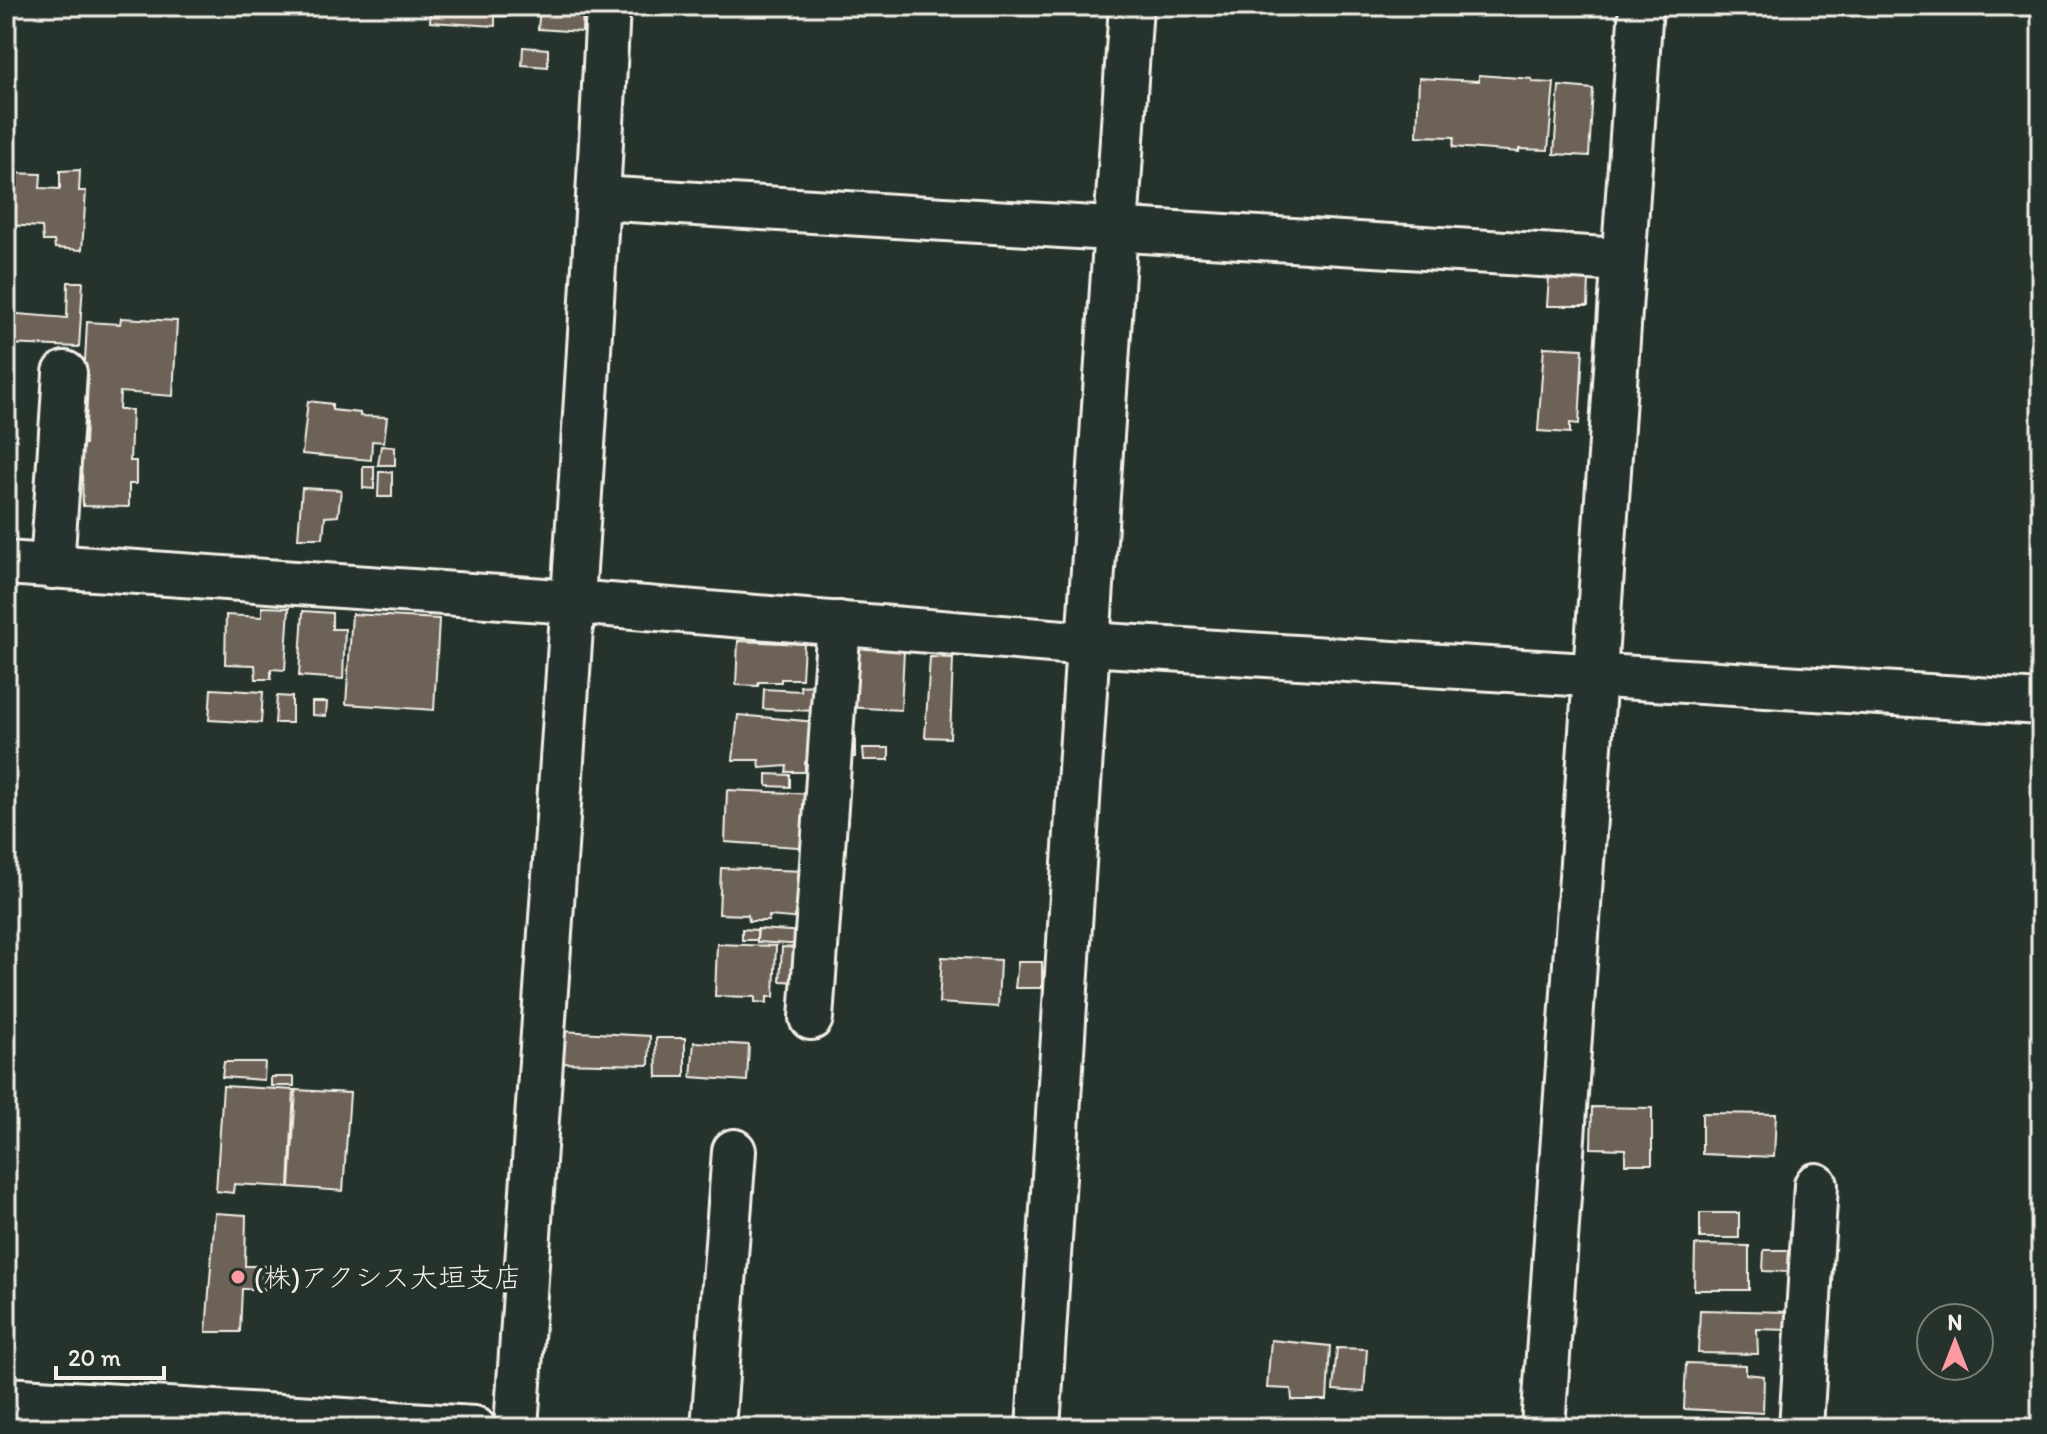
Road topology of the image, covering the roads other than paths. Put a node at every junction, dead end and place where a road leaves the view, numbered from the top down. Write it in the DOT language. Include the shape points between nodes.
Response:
graph roads {
  1 [pos="608,6"];
  2 [pos="1131,6"];
  3 [pos="1641,6"];
  4 [pos="598,198"];
  5 [pos="1116,229"];
  6 [pos="1622,260"];
  7 [pos="65,373"];
  8 [pos="6,563"];
  9 [pos="52,567"];
  10 [pos="573,602"];
  11 [pos="839,623"];
  12 [pos="1088,644"];
  13 [pos="1595,675"];
  14 [pos="2041,703"];
  15 [pos="811,1018"];
  16 [pos="734,1151"];
  17 [pos="1816,1185"];
  18 [pos="6,1399"];
  19 [pos="474,1428"];
  20 [pos="516,1428"];
  21 [pos="713,1428"];
  22 [pos="1038,1428"];
  23 [pos="1543,1428"];
  24 [pos="1801,1428"];
  1 -- 4 [label="street"];
  2 -- 5 [label="street"];
  3 -- 6 [label="street"];
  4 -- 5 [label="street"];
  4 -- 10 [label="street"];
  5 -- 6 [label="street"];
  5 -- 12 [label="street"];
  6 -- 13 [label="street"];
  7 -- 9 [label="street"];
  8 -- 9 [label="street"];
  9 -- 10 [label="street"];
  10 -- 11 [label="street"];
  10 -- 20 [label="street"];
  11 -- 12 [label="street"];
  11 -- 15 [label="street"];
  12 -- 13 [label="street"];
  12 -- 22 [label="street"];
  13 -- 14 [label="street"];
  13 -- 23 [label="street"];
  16 -- 21 [label="street"];
  17 -- 24 [label="street"];
  18 -- 19 [label="street"];
}
